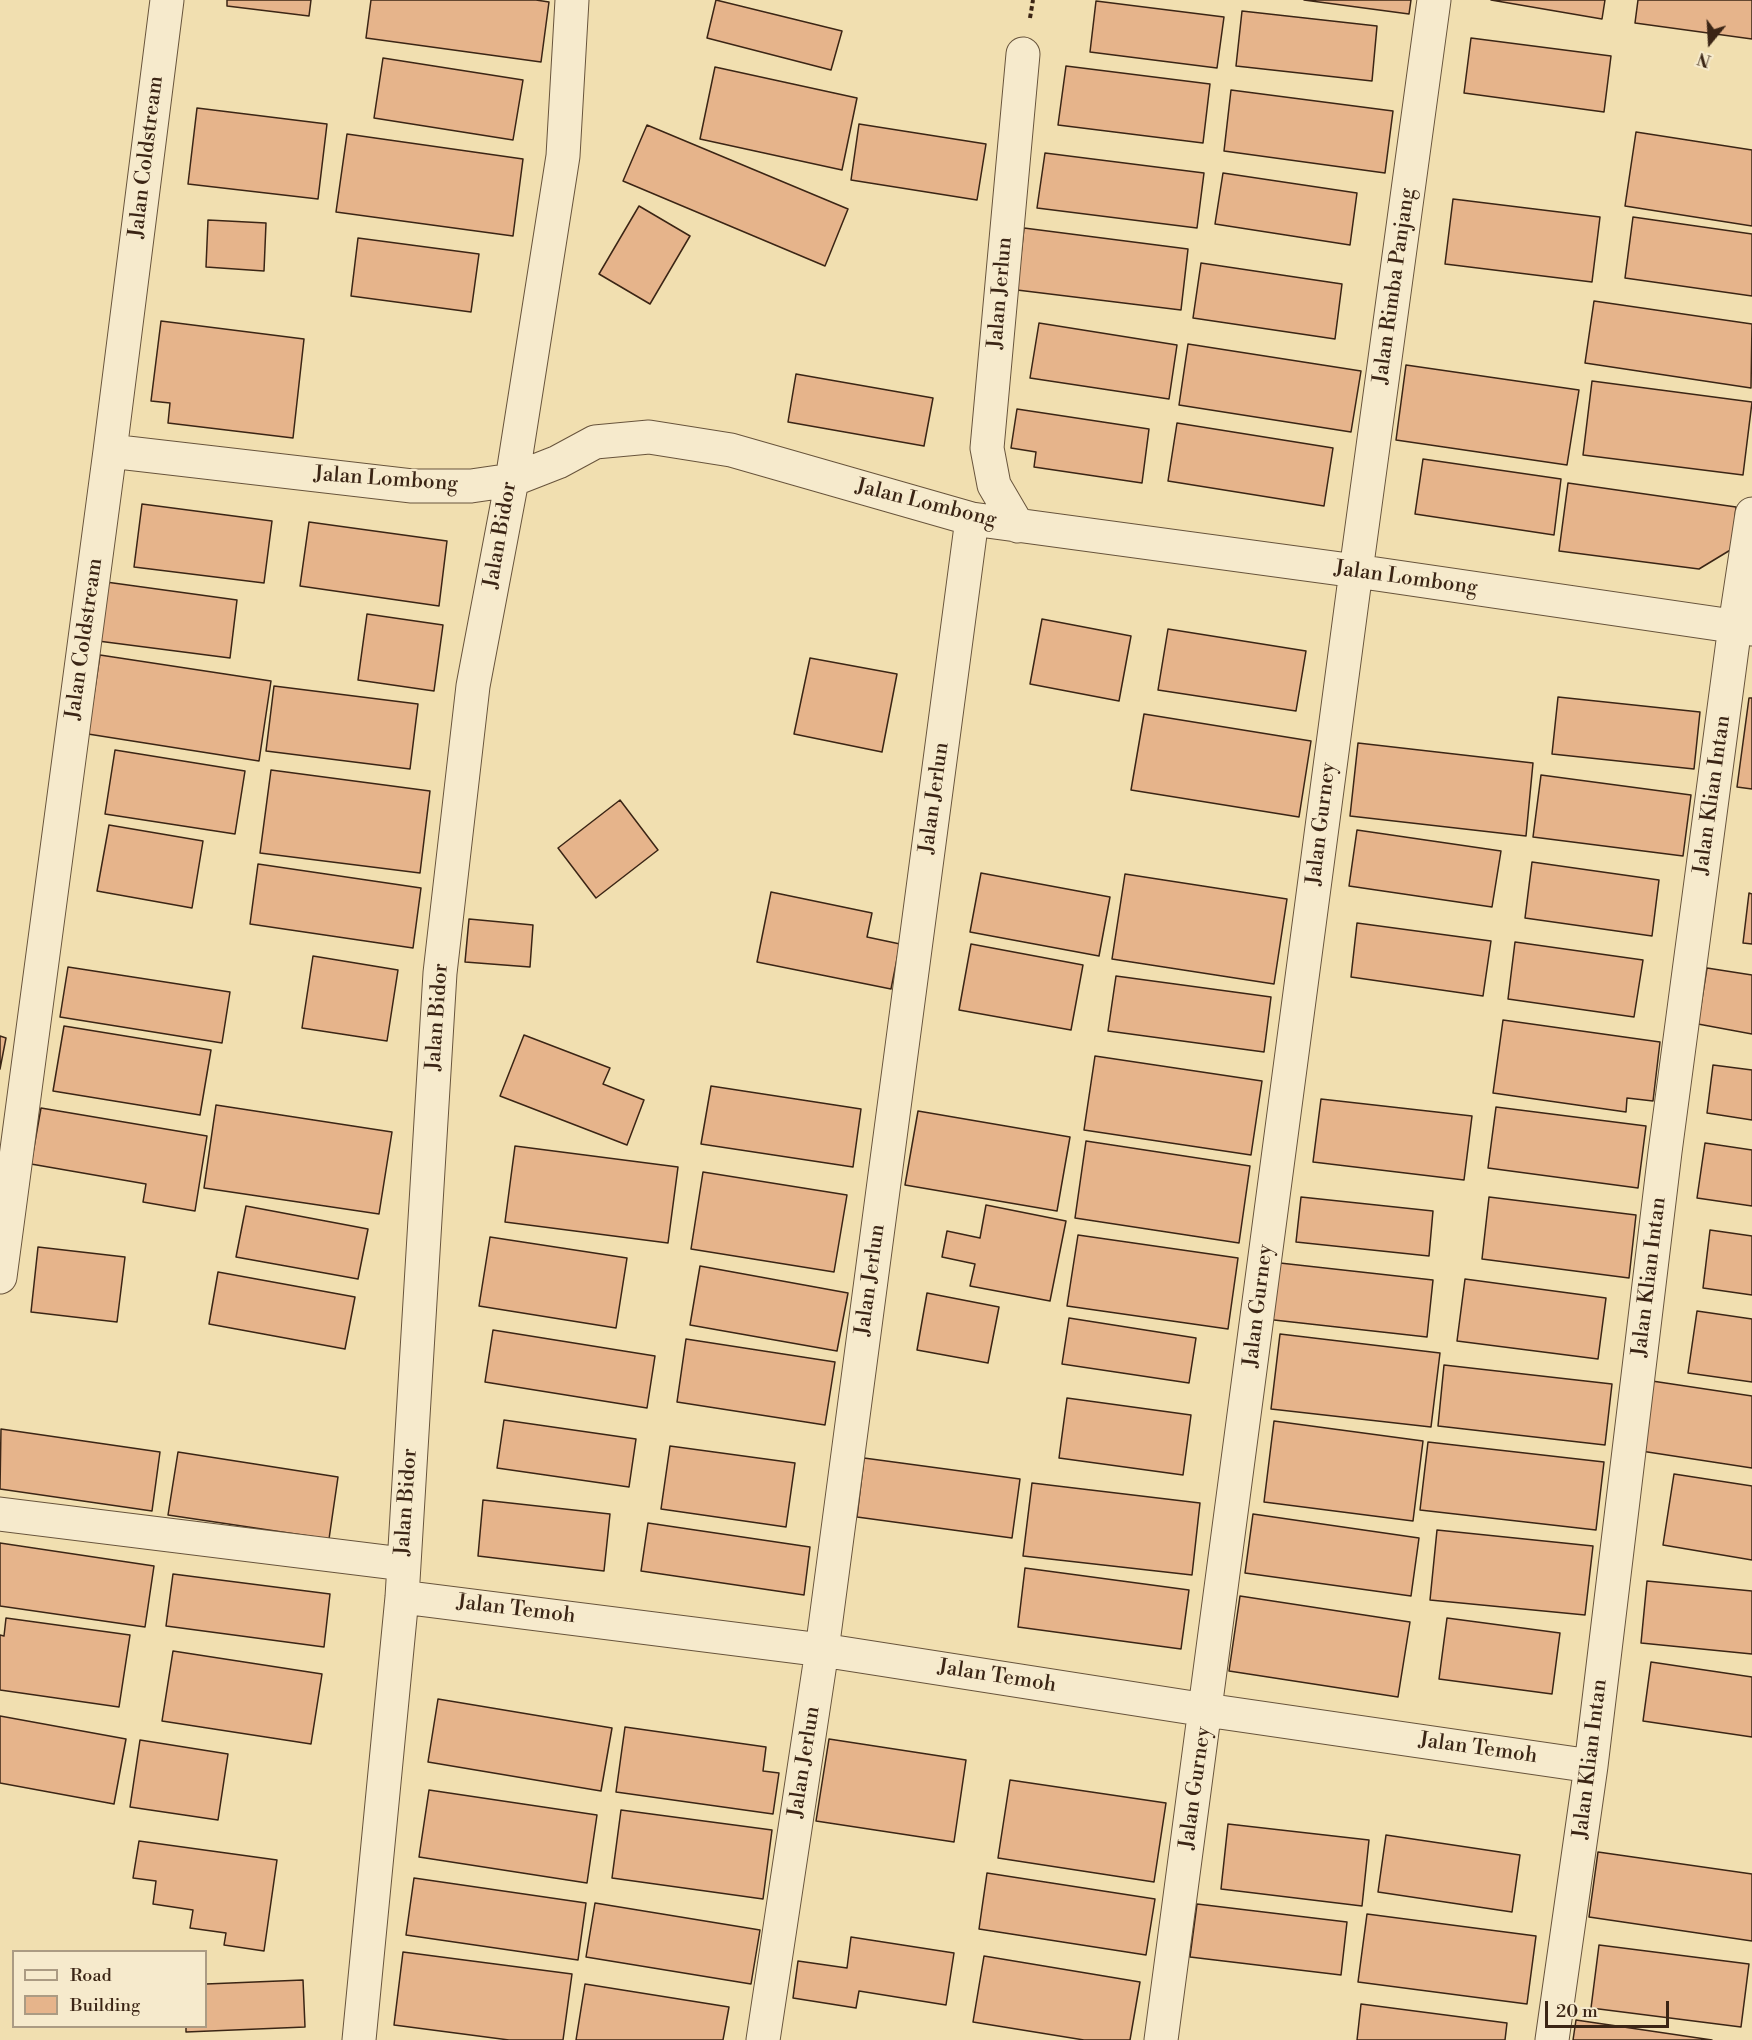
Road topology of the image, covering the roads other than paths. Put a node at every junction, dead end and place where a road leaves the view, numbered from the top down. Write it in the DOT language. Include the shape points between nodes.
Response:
graph roads {
  1 [pos="167,0"];
  2 [pos="572,0"];
  3 [pos="1434,0"];
  4 [pos="1023,54"];
  5 [pos="110,451"];
  6 [pos="512,480"];
  7 [pos="1752,514"];
  8 [pos="972,519"];
  9 [pos="1018,526"];
  10 [pos="1356,571"];
  11 [pos="1744,628"];
  12 [pos="0,1277"];
  13 [pos="0,1514"];
  14 [pos="403,1564"];
  15 [pos="402,1597"];
  16 [pos="822,1650"];
  17 [pos="1206,1710"];
  18 [pos="1591,1766"];
  19 [pos="359,2040"];
  20 [pos="763,2040"];
  21 [pos="1161,2040"];
  22 [pos="1552,2040"];
  1 -- 5 [label="street, Jalan Coldstream"];
  2 -- 6 [label="street, Jalan Bidor" via="563,156"];
  3 -- 10 [label="street, Jalan Rimba Panjang"];
  4 -- 9 [label="street, Jalan Jerlun" via="987,448 994,485"];
  5 -- 6 [label="street, Jalan Lombong" via="412,486 471,486"];
  5 -- 12 [label="street, Jalan Coldstream"];
  6 -- 8 [label="street, Jalan Lombong" via="595,442 649,437 730,450"];
  6 -- 14 [label="street, Jalan Bidor" via="473,686 440,973"];
  7 -- 11 [label="street, Jalan Klian Intan"];
  8 -- 9 [label="street, Jalan Lombong"];
  8 -- 16 [label="street, Jalan Jerlun"];
  9 -- 10 [label="street, Jalan Lombong"];
  10 -- 11 [label="street, Jalan Lombong"];
  10 -- 17 [label="street, Jalan Gurney"];
  11 -- 18 [label="street, Jalan Klian Intan" via="1665,1152"];
  13 -- 14 [label="street"];
  14 -- 15 [label="street, Jalan Bidor"];
  15 -- 16 [label="street, Jalan Temoh"];
  15 -- 19 [label="street, Jalan Bidor"];
  16 -- 17 [label="street, Jalan Temoh"];
  16 -- 20 [label="street, Jalan Jerlun"];
  17 -- 18 [label="street, Jalan Temoh"];
  17 -- 21 [label="street, Jalan Gurney"];
  18 -- 22 [label="street, Jalan Klian Intan"];
}
